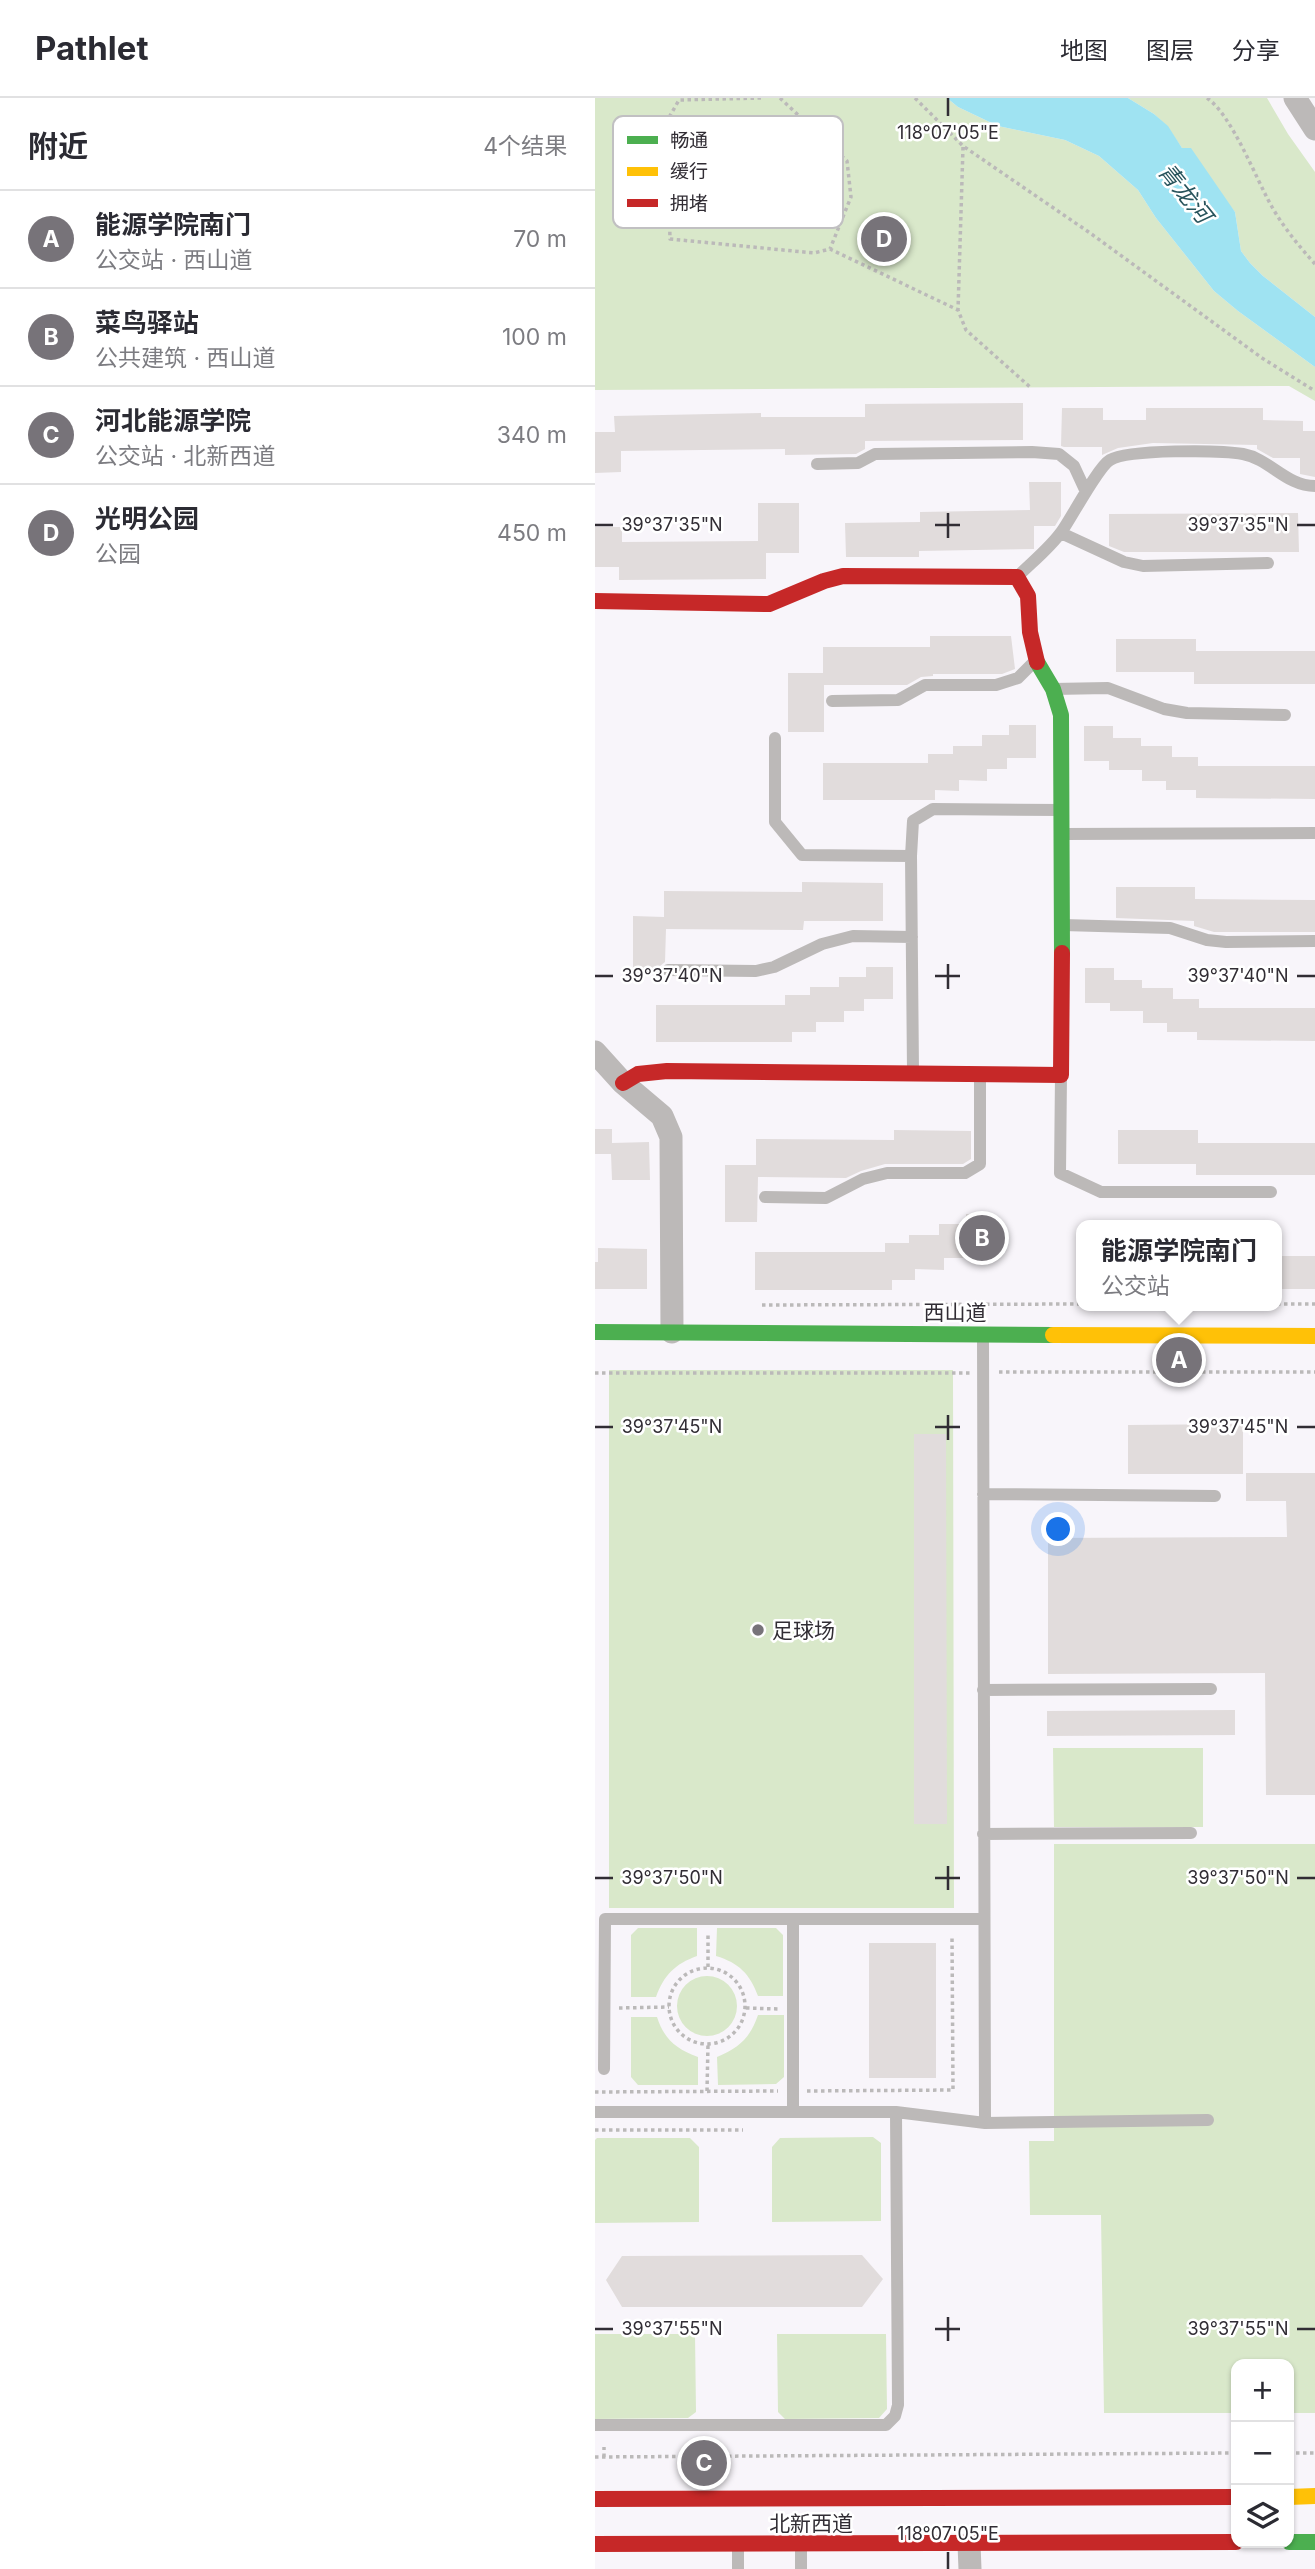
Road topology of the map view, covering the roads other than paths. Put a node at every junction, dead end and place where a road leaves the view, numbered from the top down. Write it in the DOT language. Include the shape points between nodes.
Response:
graph roads {
  1 [pos="1295,98"];
  2 [pos="1315,129"];
  3 [pos="817,464"];
  4 [pos="1315,486"];
  5 [pos="1086,492"];
  6 [pos="1061,533"];
  7 [pos="1268,563"];
  8 [pos="1017,577"];
  9 [pos="595,601"];
  10 [pos="1037,660"];
  11 [pos="1053,689"];
  12 [pos="832,701"];
  13 [pos="1285,715"];
  14 [pos="775,738"];
  15 [pos="1063,810"];
  16 [pos="1315,833"];
  17 [pos="1063,834"];
  18 [pos="911,856"];
  19 [pos="1063,925"];
  20 [pos="912,937"];
  21 [pos="1315,941"];
  22 [pos="668,970"];
  23 [pos="595,1052"];
  24 [pos="913,1075"];
  25 [pos="980,1075"];
  26 [pos="1061,1075"];
  27 [pos="623,1083"];
  28 [pos="1271,1192"];
  29 [pos="765,1197"];
  30 [pos="595,1332"];
  31 [pos="672,1332"];
  32 [pos="983,1334"];
  33 [pos="1315,1336"];
  34 [pos="983,1494"];
  35 [pos="1215,1496"];
  36 [pos="1211,1689"];
  37 [pos="983,1690"];
  38 [pos="1191,1833"];
  39 [pos="983,1834"];
  40 [pos="793,1919"];
  41 [pos="983,1919"];
  42 [pos="604,2069"];
  43 [pos="595,2112"];
  44 [pos="793,2112"];
  45 [pos="896,2112"];
  46 [pos="1208,2120"];
  47 [pos="985,2123"];
  48 [pos="595,2425"];
  49 [pos="1315,2496"];
  50 [pos="1231,2497"];
  51 [pos="1294,2497"];
  52 [pos="595,2499"];
  53 [pos="1231,2542"];
  54 [pos="1294,2542"];
  55 [pos="1315,2542"];
  56 [pos="801,2543"];
  57 [pos="595,2544"];
  58 [pos="738,2544"];
  59 [pos="969,2544"];
  60 [pos="739,2569"];
  61 [pos="801,2569"];
  62 [pos="970,2569"];
  1 -- 2 [label="street"];
  3 -- 5 [label="lane" via="858,463 875,454 1059,454 1074,466"];
  4 -- 5 [label="lane" via="1292,482 1251,456 1231,452 1130,454 1109,460"];
  5 -- 6 [label="lane"];
  6 -- 7 [label="lane" via="1143,566"];
  6 -- 8 [label="lane"];
  8 -- 9 [label="street" via="843,576 824,579 769,604"];
  8 -- 10 [label="street" via="1028,596"];
  10 -- 11 [label="street"];
  10 -- 12 [label="lane" via="1018,678 996,685 926,685 898,700"];
  11 -- 13 [label="lane" via="1108,688 1187,713"];
  11 -- 15 [label="street" via="1061,715"];
  14 -- 18 [label="lane" via="775,822 803,855"];
  15 -- 17 [label="street"];
  15 -- 18 [label="lane" via="933,809 913,821"];
  16 -- 17 [label="lane"];
  17 -- 19 [label="street"];
  18 -- 20 [label="lane"];
  19 -- 21 [label="lane" via="1170,928 1226,942"];
  19 -- 26 [label="street"];
  20 -- 22 [label="lane" via="853,936 756,971"];
  20 -- 24 [label="lane"];
  23 -- 27 [label="street"];
  24 -- 25 [label="street"];
  24 -- 27 [label="street" via="667,1071 638,1074"];
  25 -- 26 [label="street"];
  25 -- 29 [label="lane" via="980,1164 965,1173 887,1173 863,1179 826,1198"];
  26 -- 28 [label="lane" via="1060,1173 1101,1192"];
  27 -- 31 [label="street" via="662,1116 671,1137"];
  30 -- 31 [label="street, 西山道"];
  31 -- 32 [label="street, 西山道"];
  32 -- 33 [label="street, 西山道"];
  32 -- 34 [label="lane"];
  34 -- 35 [label="lane"];
  34 -- 37 [label="lane"];
  36 -- 37 [label="lane"];
  37 -- 39 [label="lane"];
  38 -- 39 [label="lane"];
  39 -- 41 [label="lane"];
  40 -- 41 [label="lane"];
  40 -- 42 [label="lane" via="605,1919"];
  40 -- 44 [label="lane"];
  41 -- 47 [label="lane"];
  43 -- 44 [label="lane"];
  44 -- 45 [label="lane"];
  45 -- 47 [label="lane"];
  45 -- 48 [label="lane" via="895,2416 885,2425"];
  46 -- 47 [label="lane"];
  49 -- 51 [label="street"];
  50 -- 52 [label="street, 北新西道"];
  53 -- 59 [label="street, 北新西道"];
  54 -- 55 [label="street"];
  56 -- 58 [label="street, 北新西道"];
  56 -- 59 [label="street, 北新西道"];
  56 -- 61 [label="lane"];
  57 -- 58 [label="street, 北新西道"];
  58 -- 60 [label="lane"];
  59 -- 62 [label="street"];
}
